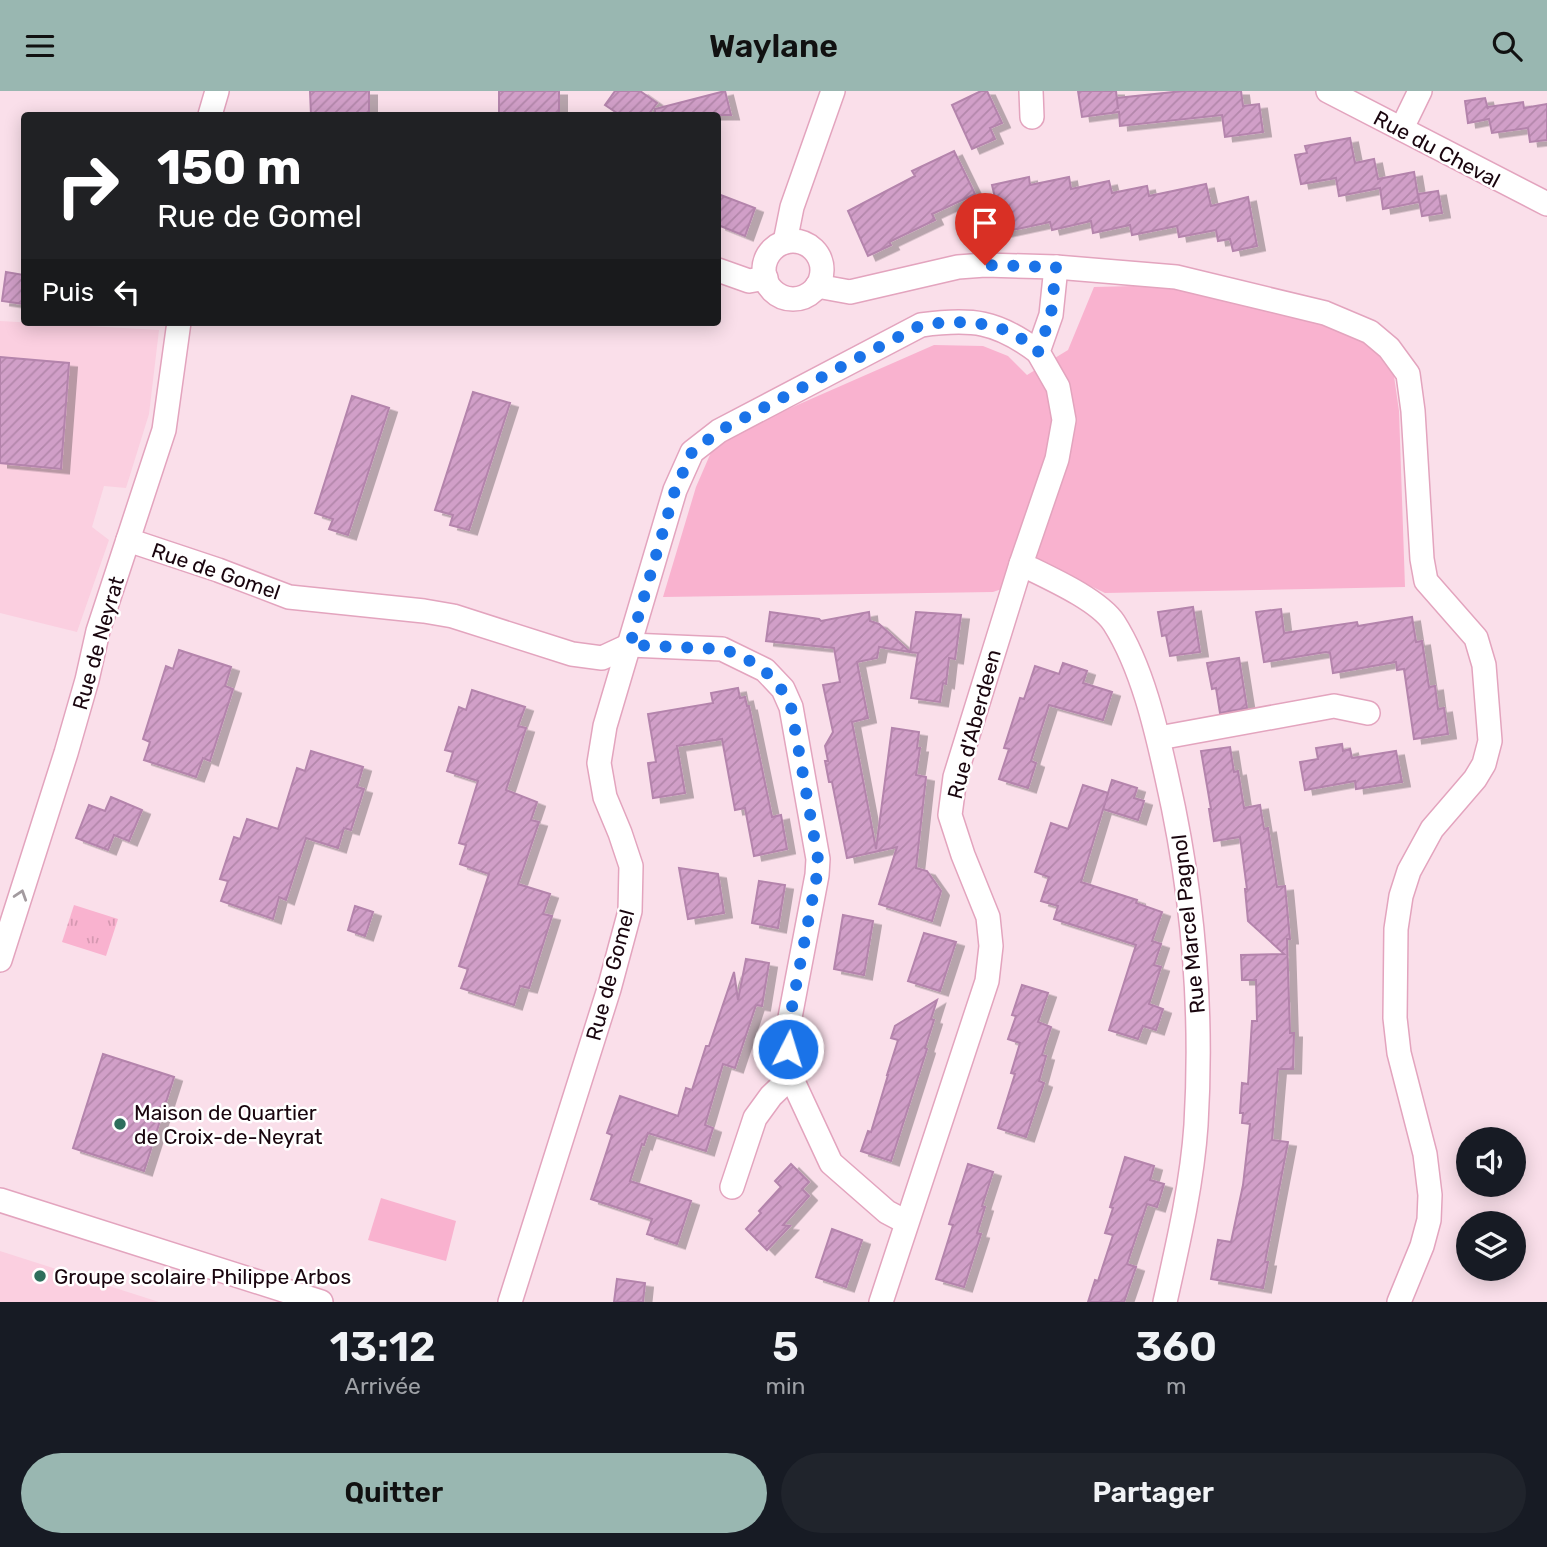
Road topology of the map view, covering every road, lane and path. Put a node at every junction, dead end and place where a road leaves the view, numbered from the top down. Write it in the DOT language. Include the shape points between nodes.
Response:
graph roads {
  1 [pos="217,91"];
  2 [pos="833,91"];
  3 [pos="1031,91"];
  4 [pos="1328,91"];
  5 [pos="1420,91"];
  6 [pos="211,112"];
  7 [pos="1032,117"];
  8 [pos="1402,128"];
  9 [pos="1547,204"];
  10 [pos="785,242"];
  11 [pos="1056,267"];
  12 [pos="721,271"];
  13 [pos="766,278"];
  14 [pos="817,286"];
  15 [pos="178,326"];
  16 [pos="1038,352"];
  17 [pos="128,540"];
  18 [pos="1021,564"];
  19 [pos="630,645"];
  20 [pos="1368,713"];
  21 [pos="1158,738"];
  22 [pos="0,960"];
  23 [pos="791,1077"];
  24 [pos="732,1187"];
  25 [pos="0,1200"];
  26 [pos="906,1222"];
  27 [pos="321,1302"];
  28 [pos="510,1302"];
  29 [pos="881,1302"];
  30 [pos="1165,1302"];
  31 [pos="1399,1302"];
  1 -- 6 [label="street"];
  2 -- 10 [label="street" via="792,207"];
  3 -- 7 [label="street"];
  4 -- 8 [label="street, Rue du Cheval"];
  5 -- 8 [label="street"];
  8 -- 9 [label="street, Rue du Cheval"];
  10 -- 13 [label="street" via="766,260"];
  10 -- 14 [label="street" via="805,244 819,257 822,267"];
  11 -- 14 [label="street" via="958,267 850,292"];
  11 -- 16 [label="street" via="1051,315"];
  11 -- 31 [label="street" via="1176,278 1325,313 1370,332 1408,373 1426,581 1476,638 1484,665 1490,741 1475,779 1432,829 1401,896 1395,940 1395,1019 1430,1195 1422,1246"];
  12 -- 13 [label="street" via="749,281"];
  13 -- 14 [label="street" via="786,297 804,297"];
  15 -- 17 [label="street, Rue de Neyrat" via="164,430"];
  16 -- 18 [label="street, Rue d'Aberdeen" via="1058,387 1063,420 1057,459"];
  16 -- 19 [label="street, Rue de Gomel" via="1013,333 975,323 921,325 719,431 692,452 675,490"];
  17 -- 19 [label="street, Rue de Gomel" via="289,597 453,616 572,654 602,658"];
  22 -- 17 [label="street, Rue de Neyrat, one-way"];
  18 -- 21 [label="street, Rue Marcel Pagnol" via="1061,583 1113,622 1138,673"];
  18 -- 26 [label="street, Rue d'Aberdeen" via="955,777 950,815 988,917 987,981"];
  19 -- 23 [label="street" via="732,652 765,670 783,689 791,707 818,859 788,1028"];
  19 -- 28 [label="street, Rue de Gomel" via="605,726 599,763 604,797 631,866 630,911"];
  20 -- 21 [label="street" via="1334,706"];
  21 -- 30 [label="street, Rue Marcel Pagnol" via="1189,890 1199,1038 1191,1165"];
  23 -- 24 [label="street" via="755,1118"];
  23 -- 26 [label="street" via="831,1163 887,1212"];
  25 -- 27 [label="street"];
  26 -- 29 [label="street, Rue d'Aberdeen"];
}
